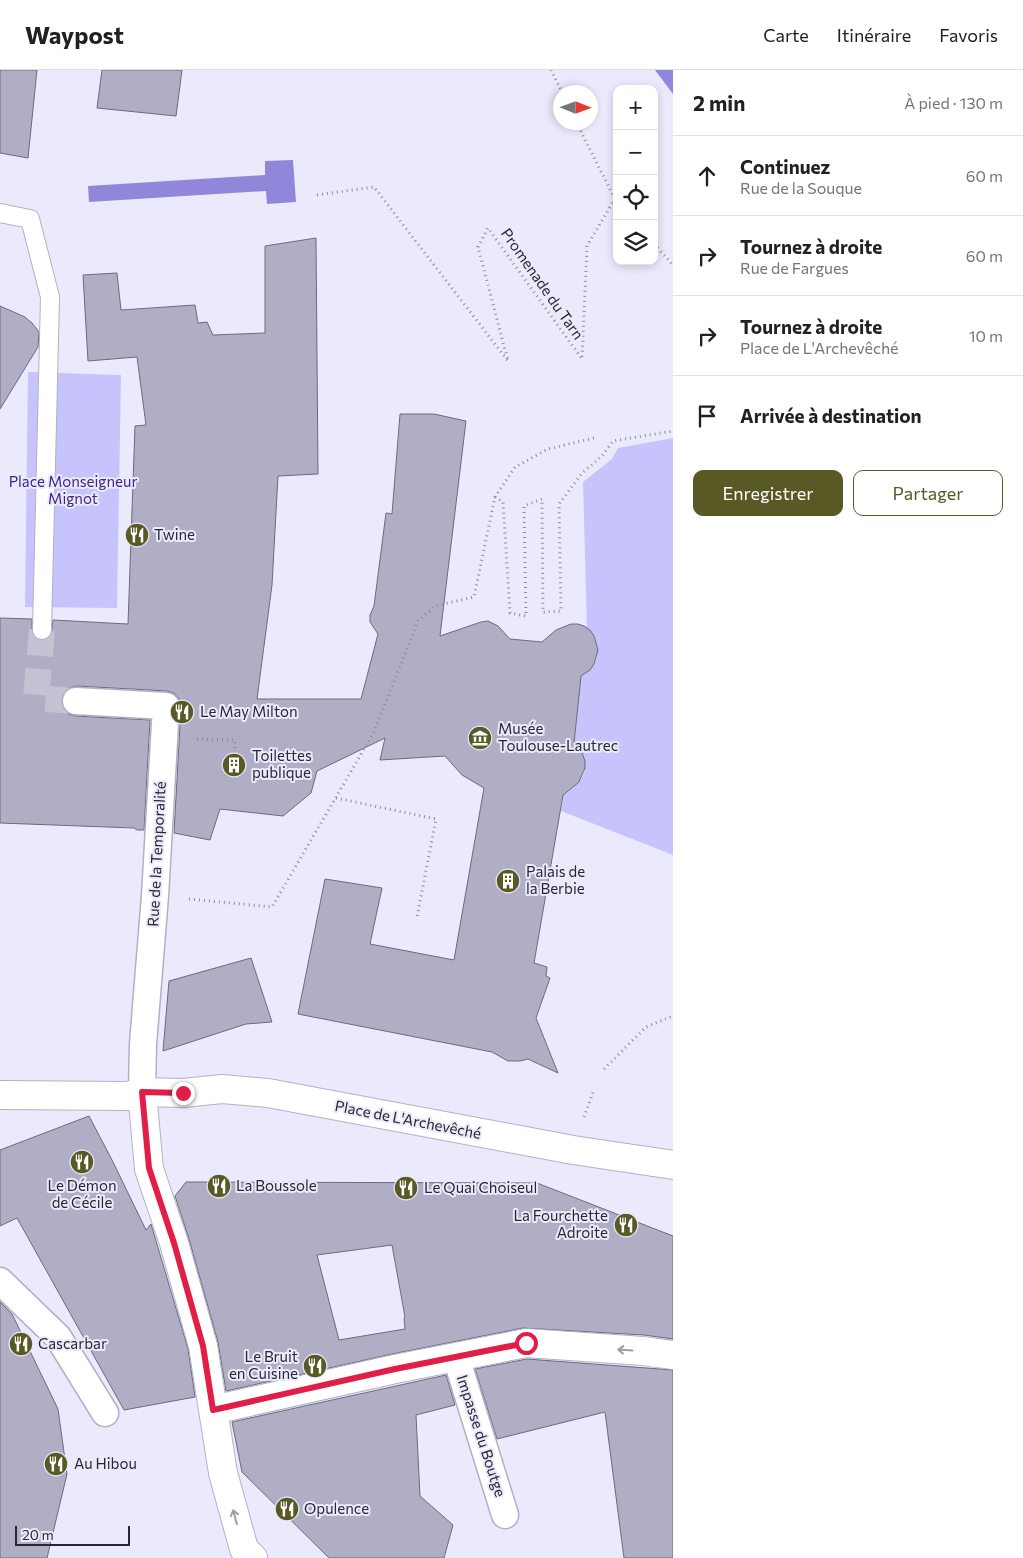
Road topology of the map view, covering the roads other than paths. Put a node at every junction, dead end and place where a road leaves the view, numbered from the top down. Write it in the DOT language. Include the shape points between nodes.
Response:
graph roads {
  1 [pos="0,213"];
  2 [pos="42,630"];
  3 [pos="76,700"];
  4 [pos="142,1092"];
  5 [pos="0,1095"];
  6 [pos="673,1165"];
  7 [pos="0,1281"];
  8 [pos="673,1355"];
  9 [pos="456,1357"];
  10 [pos="213,1410"];
  11 [pos="105,1413"];
  12 [pos="506,1515"];
  13 [pos="253,1558"];
  1 -- 2 [label="lane" via="30,219 50,297"];
  3 -- 4 [label="street, Rue de la Temporalité" via="166,706"];
  4 -- 5 [label="street, Place de L'Archevêché" via="128,1096"];
  4 -- 6 [label="street, Place de L'Archevêché" via="183,1093 222,1089 268,1093 573,1150"];
  4 -- 10 [label="street" via="149,1168 203,1346"];
  7 -- 11 [label="street" via="58,1337"];
  8 -- 9 [label="street, one-way" via="526,1343"];
  9 -- 10 [label="street"];
  9 -- 12 [label="street, Impasse du Boutge"];
  13 -- 10 [label="street, one-way" via="244,1549 223,1473"];
}
